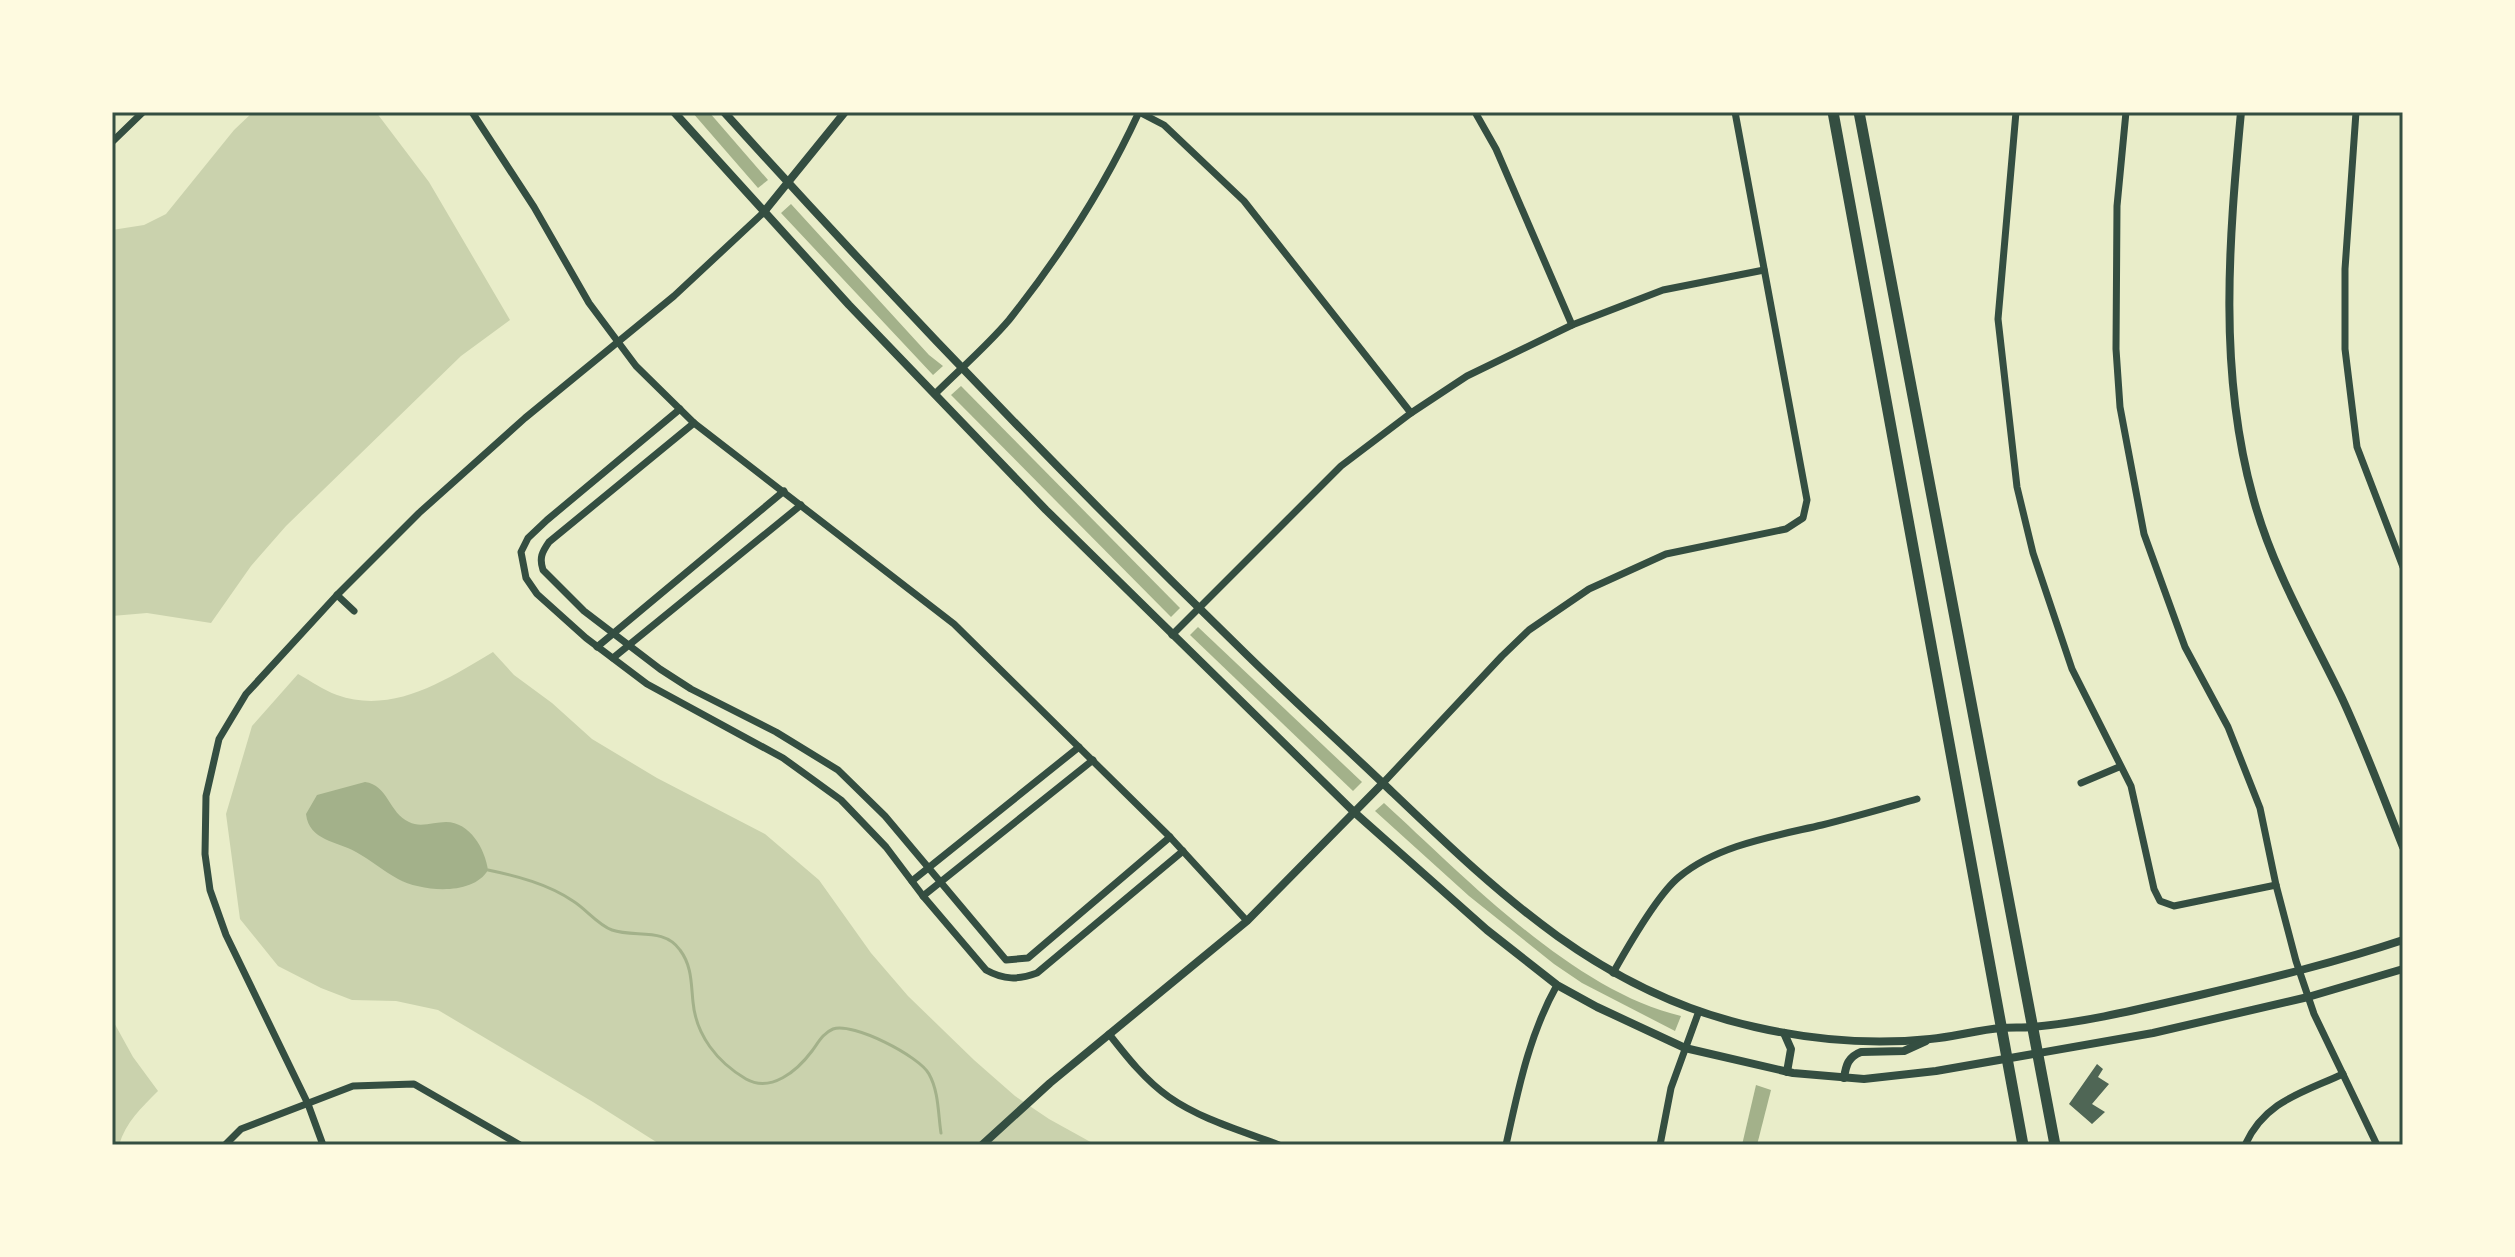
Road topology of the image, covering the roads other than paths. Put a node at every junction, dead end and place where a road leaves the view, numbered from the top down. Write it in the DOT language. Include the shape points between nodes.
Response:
graph roads {
  1 [pos="143,112"];
  2 [pos="472,112"];
  3 [pos="674,112"];
  4 [pos="724,112"];
  5 [pos="845,112"];
  6 [pos="1139,112"];
  7 [pos="1475,112"];
  8 [pos="1735,112"];
  9 [pos="1833,112"];
  10 [pos="1859,112"];
  11 [pos="2016,112"];
  12 [pos="2126,112"];
  13 [pos="2241,112"];
  14 [pos="2356,112"];
  15 [pos="112,142"];
  16 [pos="788,184"];
  17 [pos="763,213"];
  18 [pos="1764,270"];
  19 [pos="1572,325"];
  20 [pos="617,343"];
  21 [pos="960,369"];
  22 [pos="935,394"];
  23 [pos="680,409"];
  24 [pos="1411,413"];
  25 [pos="694,423"];
  26 [pos="784,491"];
  27 [pos="801,505"];
  28 [pos="2403,567"];
  29 [pos="337,595"];
  30 [pos="1199,609"];
  31 [pos="354,611"];
  32 [pos="611,634"];
  33 [pos="1172,635"];
  34 [pos="629,646"];
  35 [pos="597,647"];
  36 [pos="613,658"];
  37 [pos="1079,747"];
  38 [pos="1093,760"];
  39 [pos="2119,767"];
  40 [pos="1383,783"];
  41 [pos="2081,783"];
  42 [pos="1917,799"];
  43 [pos="1354,812"];
  44 [pos="1170,837"];
  45 [pos="2403,847"];
  46 [pos="1183,851"];
  47 [pos="928,869"];
  48 [pos="912,881"];
  49 [pos="940,884"];
  50 [pos="2276,885"];
  51 [pos="923,896"];
  52 [pos="1247,921"];
  53 [pos="2403,940"];
  54 [pos="2403,969"];
  55 [pos="1613,973"];
  56 [pos="2300,973"];
  57 [pos="1557,985"];
  58 [pos="2308,997"];
  59 [pos="1699,1011"];
  60 [pos="2032,1027"];
  61 [pos="2000,1028"];
  62 [pos="1784,1033"];
  63 [pos="1109,1034"];
  64 [pos="1931,1039"];
  65 [pos="1685,1048"];
  66 [pos="2038,1055"];
  67 [pos="2007,1059"];
  68 [pos="1787,1072"];
  69 [pos="2343,1074"];
  70 [pos="1844,1078"];
  71 [pos="308,1104"];
  72 [pos="225,1145"];
  73 [pos="323,1145"];
  74 [pos="520,1145"];
  75 [pos="982,1145"];
  76 [pos="1279,1145"];
  77 [pos="1506,1145"];
  78 [pos="1660,1145"];
  79 [pos="2023,1145"];
  80 [pos="2055,1145"];
  81 [pos="2245,1145"];
  82 [pos="2377,1145"];
  1 -- 15 [label="street"];
  2 -- 20 [label="street"];
  3 -- 17 [label="street"];
  4 -- 16 [label="street"];
  5 -- 16 [label="street"];
  6 -- 21 [label="street" via="1096,195 1055,257 1007,322"];
  6 -- 24 [label="street" via="1164,125 1244,201"];
  7 -- 19 [label="street"];
  8 -- 18 [label="street"];
  9 -- 61 [label="main road"];
  10 -- 60 [label="main road"];
  11 -- 39 [label="street" via="1998,319 2017,487 2072,669"];
  12 -- 50 [label="street" via="2117,206 2116,349 2120,407 2144,534 2185,647 2228,727 2260,808"];
  13 -- 45 [label="street" via="2229,329 2243,455 2279,573 2353,723"];
  14 -- 28 [label="street" via="2345,349 2357,447"];
  16 -- 17 [label="street"];
  16 -- 21 [label="street"];
  17 -- 20 [label="street"];
  17 -- 22 [label="street"];
  18 -- 19 [label="street" via="1663,290"];
  18 -- 40 [label="street" via="1807,500 1803,518 1786,529 1666,554 1589,589 1529,630"];
  19 -- 24 [label="street" via="1467,376"];
  20 -- 23 [label="street"];
  20 -- 29 [label="street" via="501,439"];
  21 -- 22 [label="street"];
  21 -- 30 [label="street"];
  22 -- 33 [label="street"];
  23 -- 25 [label="street"];
  23 -- 35 [label="street" via="547,520 521,552 526,578 537,594"];
  24 -- 30 [label="street" via="1323,481"];
  25 -- 26 [label="street"];
  25 -- 32 [label="street" via="542,551 543,570"];
  26 -- 27 [label="street"];
  26 -- 32 [label="street"];
  27 -- 34 [label="street"];
  27 -- 37 [label="street" via="954,624"];
  29 -- 31 [label="street"];
  29 -- 71 [label="street" via="246,694 219,739 206,796 210,890 226,935"];
  30 -- 33 [label="street"];
  30 -- 40 [label="street"];
  32 -- 34 [label="street"];
  32 -- 35 [label="street"];
  33 -- 43 [label="street"];
  34 -- 36 [label="street"];
  34 -- 47 [label="street" via="691,689 838,770"];
  35 -- 36 [label="street"];
  36 -- 48 [label="street" via="671,699 819,782 863,822"];
  37 -- 38 [label="street"];
  37 -- 47 [label="street"];
  38 -- 44 [label="street"];
  38 -- 49 [label="street"];
  39 -- 41 [label="street"];
  39 -- 50 [label="street" via="2131,786 2160,901 2174,906"];
  40 -- 43 [label="street"];
  40 -- 55 [label="street" via="1515,905"];
  42 -- 55 [label="street" via="1771,837 1695,866 1677,878 1647,917"];
  43 -- 52 [label="street"];
  43 -- 57 [label="street"];
  44 -- 46 [label="street"];
  44 -- 49 [label="street" via="1028,958 1006,960 998,954"];
  46 -- 51 [label="street" via="1049,964 1024,978 986,970"];
  46 -- 52 [label="street"];
  47 -- 48 [label="street"];
  47 -- 49 [label="street"];
  48 -- 51 [label="street"];
  49 -- 51 [label="street"];
  50 -- 56 [label="street"];
  52 -- 63 [label="street"];
  53 -- 56 [label="street"];
  54 -- 58 [label="street"];
  55 -- 59 [label="street"];
  56 -- 58 [label="street"];
  56 -- 60 [label="street"];
  57 -- 65 [label="street"];
  57 -- 77 [label="street" via="1524,1062"];
  58 -- 66 [label="street"];
  58 -- 69 [label="street"];
  59 -- 62 [label="street"];
  59 -- 65 [label="street"];
  60 -- 61 [label="street"];
  60 -- 66 [label="main road"];
  61 -- 64 [label="street"];
  61 -- 67 [label="main road"];
  62 -- 64 [label="street" via="1839,1040"];
  62 -- 68 [label="street" via="1791,1049"];
  63 -- 75 [label="street"];
  63 -- 76 [label="street" via="1170,1097"];
  64 -- 70 [label="street" via="1904,1051 1854,1055"];
  65 -- 68 [label="street"];
  65 -- 78 [label="street"];
  66 -- 67 [label="street"];
  66 -- 80 [label="main road"];
  67 -- 70 [label="street"];
  67 -- 79 [label="main road"];
  68 -- 70 [label="street"];
  69 -- 81 [label="street" via="2273,1106"];
  69 -- 82 [label="street"];
  71 -- 72 [label="street" via="241,1129"];
  71 -- 73 [label="street"];
  71 -- 74 [label="street" via="353,1086 414,1084"];
}
